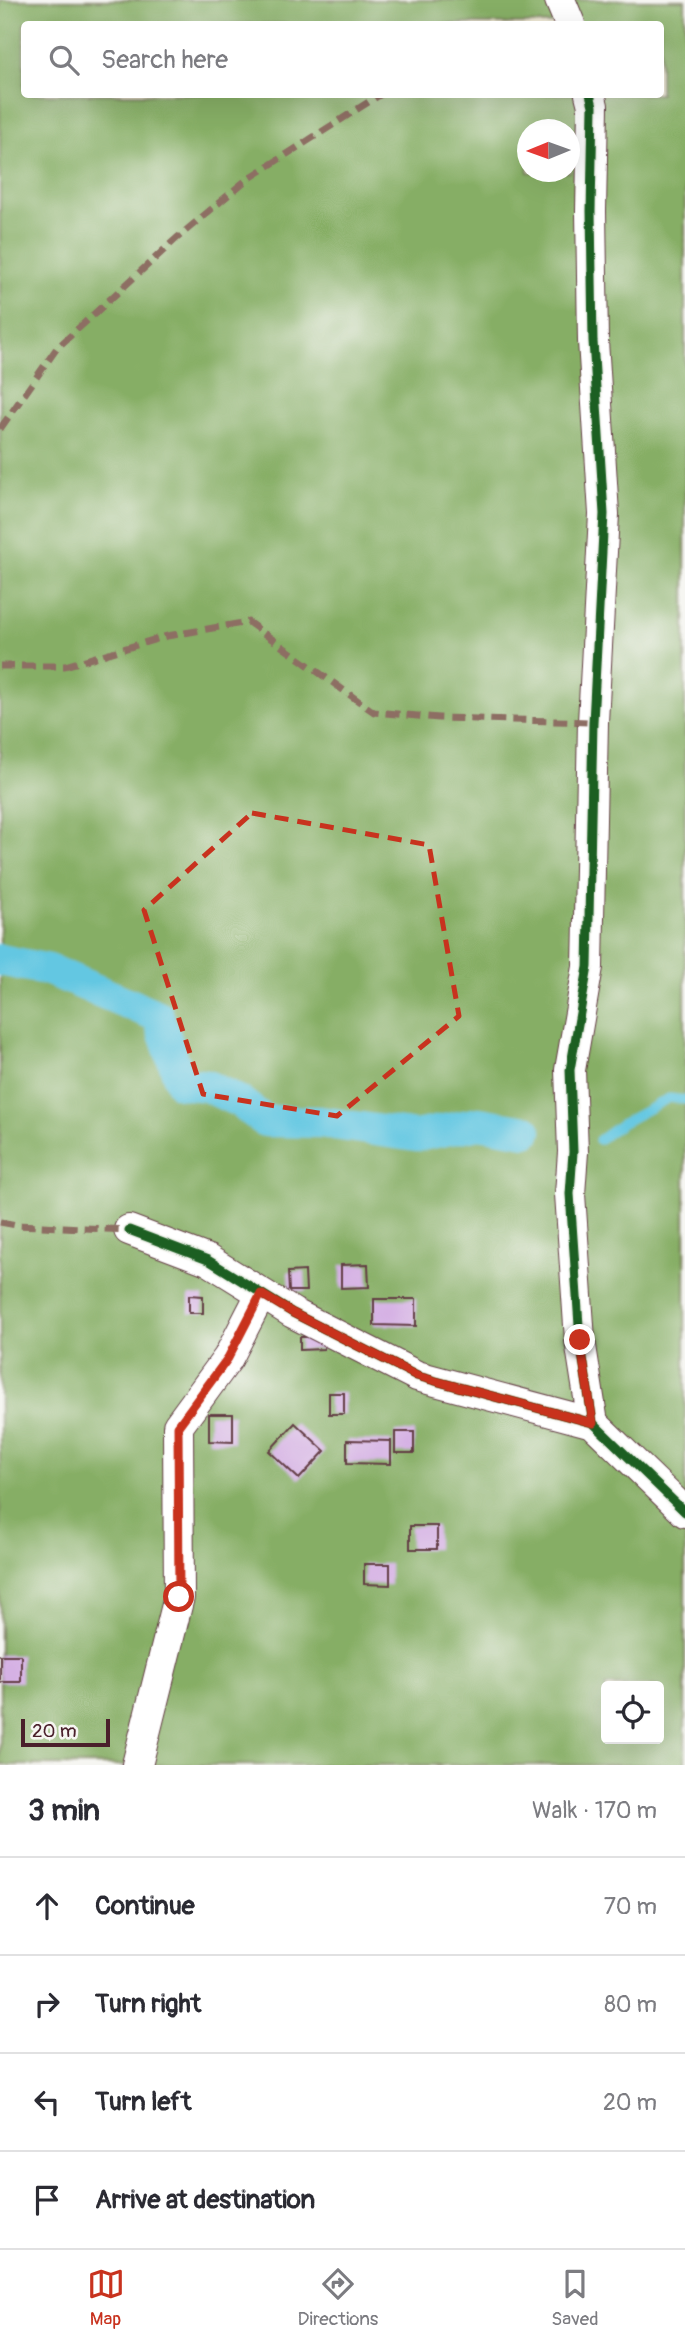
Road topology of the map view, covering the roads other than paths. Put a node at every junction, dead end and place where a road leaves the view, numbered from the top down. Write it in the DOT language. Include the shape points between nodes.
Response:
graph roads {
  1 [pos="561,0"];
  2 [pos="569,21"];
  3 [pos="591,98"];
  4 [pos="129,1230"];
  5 [pos="261,1294"];
  6 [pos="593,1423"];
  7 [pos="685,1512"];
  8 [pos="137,1765"];
  1 -- 2 [label="street"];
  3 -- 6 [label="street" via="593,341 604,514 593,722 588,967 569,1070 570,1194 580,1340"];
  4 -- 5 [label="street" via="208,1261"];
  5 -- 6 [label="street" via="417,1376"];
  5 -- 8 [label="street" via="228,1358 178,1426 179,1597"];
  6 -- 7 [label="street"];
}
